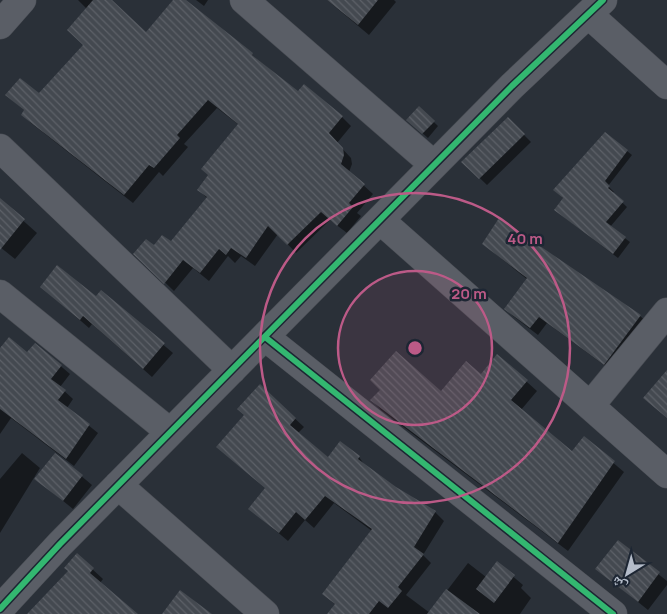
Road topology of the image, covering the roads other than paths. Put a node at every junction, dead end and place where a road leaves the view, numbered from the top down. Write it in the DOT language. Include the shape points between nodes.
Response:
graph roads {
  1 [pos="22,0"];
  2 [pos="244,0"];
  3 [pos="596,7"];
  4 [pos="0,25"];
  5 [pos="667,85"];
  6 [pos="0,148"];
  7 [pos="434,165"];
  8 [pos="380,220"];
  9 [pos="0,294"];
  10 [pos="667,312"];
  11 [pos="265,336"];
  12 [pos="232,370"];
  13 [pos="590,406"];
  14 [pos="170,432"];
  15 [pos="667,474"];
  16 [pos="118,485"];
  17 [pos="0,609"];
  18 [pos="265,614"];
  19 [pos="613,614"];
  1 -- 4 [label="street"];
  2 -- 7 [label="street"];
  3 -- 5 [label="street"];
  3 -- 7 [label="street"];
  6 -- 12 [label="street"];
  7 -- 8 [label="street"];
  8 -- 11 [label="street"];
  8 -- 13 [label="street"];
  9 -- 14 [label="street"];
  10 -- 13 [label="street"];
  11 -- 12 [label="street"];
  11 -- 19 [label="street"];
  12 -- 14 [label="street"];
  13 -- 15 [label="street"];
  14 -- 16 [label="street"];
  16 -- 17 [label="street"];
  16 -- 18 [label="street"];
}
